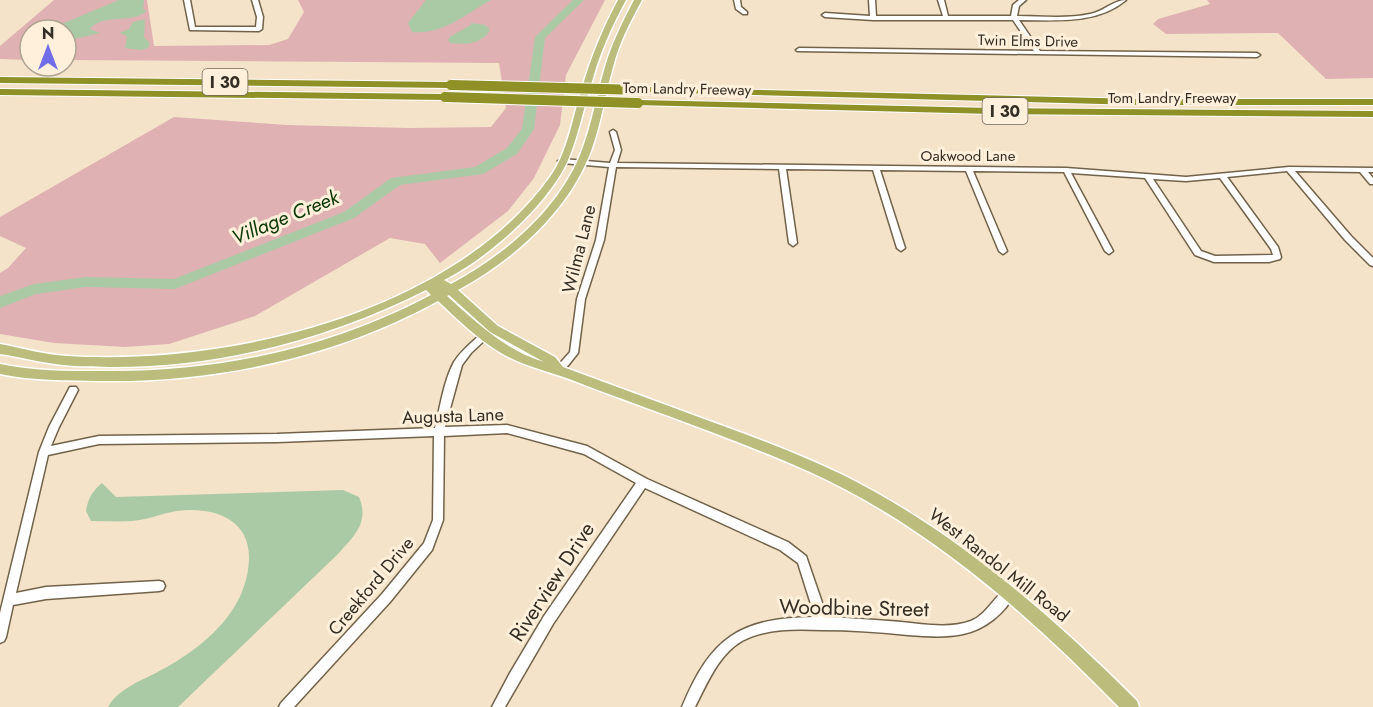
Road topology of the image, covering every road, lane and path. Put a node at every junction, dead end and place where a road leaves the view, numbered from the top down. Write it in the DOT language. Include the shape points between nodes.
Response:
graph roads {
  1 [pos="187,0"];
  2 [pos="255,0"];
  3 [pos="622,0"];
  4 [pos="638,0"];
  5 [pos="737,0"];
  6 [pos="872,0"];
  7 [pos="941,0"];
  8 [pos="1023,0"];
  9 [pos="1123,0"];
  10 [pos="745,14"];
  11 [pos="825,15"];
  12 [pos="1014,17"];
  13 [pos="873,18"];
  14 [pos="946,18"];
  15 [pos="800,50"];
  16 [pos="1038,53"];
  17 [pos="1257,55"];
  18 [pos="0,80"];
  19 [pos="0,92"];
  20 [pos="1373,102"];
  21 [pos="1373,114"];
  22 [pos="613,132"];
  23 [pos="562,161"];
  24 [pos="581,164"];
  25 [pos="613,165"];
  26 [pos="782,167"];
  27 [pos="876,169"];
  28 [pos="1289,169"];
  29 [pos="1362,169"];
  30 [pos="969,170"];
  31 [pos="1066,170"];
  32 [pos="1373,170"];
  33 [pos="1148,177"];
  34 [pos="1223,177"];
  35 [pos="1373,182"];
  36 [pos="793,243"];
  37 [pos="901,248"];
  38 [pos="1003,251"];
  39 [pos="1109,251"];
  40 [pos="1373,263"];
  41 [pos="434,283"];
  42 [pos="444,292"];
  43 [pos="484,336"];
  44 [pos="0,349"];
  45 [pos="0,369"];
  46 [pos="559,370"];
  47 [pos="73,390"];
  48 [pos="439,432"];
  49 [pos="44,452"];
  50 [pos="643,482"];
  51 [pos="159,586"];
  52 [pos="1010,593"];
  53 [pos="9,600"];
  54 [pos="823,624"];
  55 [pos="0,637"];
  56 [pos="285,707"];
  57 [pos="498,707"];
  58 [pos="688,707"];
  59 [pos="1131,707"];
  1 -- 2 [label="street" via="192,29 259,29"];
  3 -- 23 [label="main road" via="592,66"];
  4 -- 24 [label="main road" via="618,38"];
  5 -- 10 [label="street" via="738,8"];
  6 -- 13 [label="street"];
  7 -- 14 [label="street"];
  8 -- 12 [label="street" via="1016,5"];
  9 -- 12 [label="street" via="1094,16"];
  11 -- 13 [label="street"];
  12 -- 14 [label="street"];
  12 -- 16 [label="street"];
  13 -- 14 [label="street"];
  15 -- 16 [label="street, Twin Elms Drive"];
  16 -- 17 [label="street, Twin Elms Drive"];
  18 -- 20 [label="highway, Tom Landry Freeway / I 30, bridge" via="451,85 1129,102"];
  19 -- 21 [label="highway, Tom Landry Freeway / I 30, bridge" via="445,97 992,111"];
  22 -- 25 [label="street, Wilma Lane" via="618,150"];
  23 -- 24 [label="street, Oakwood Lane"];
  23 -- 41 [label="main road" via="554,178 509,231 474,260"];
  24 -- 25 [label="street, Oakwood Lane"];
  24 -- 42 [label="main road" via="535,228 469,279"];
  25 -- 26 [label="street, Oakwood Lane"];
  25 -- 46 [label="street, Wilma Lane" via="600,240 581,299 574,353"];
  26 -- 27 [label="street, Oakwood Lane"];
  26 -- 36 [label="street"];
  27 -- 30 [label="street, Oakwood Lane"];
  27 -- 37 [label="street"];
  28 -- 29 [label="street, Oakwood Lane"];
  28 -- 34 [label="street, Oakwood Lane"];
  28 -- 40 [label="street"];
  29 -- 32 [label="street, Oakwood Lane"];
  29 -- 35 [label="street"];
  30 -- 31 [label="street, Oakwood Lane"];
  30 -- 38 [label="street"];
  31 -- 33 [label="street, Oakwood Lane"];
  31 -- 39 [label="street"];
  33 -- 34 [label="street, Oakwood Lane"];
  33 -- 34 [label="street" via="1194,249 1203,256 1277,257 1278,253"];
  41 -- 42 [label="main road, West Randol Mill Road"];
  41 -- 44 [label="main road" via="319,331 253,348 113,362 54,359"];
  42 -- 43 [label="main road, West Randol Mill Road"];
  42 -- 45 [label="main road" via="393,318 339,338 287,355 200,372 153,377 64,376"];
  42 -- 46 [label="main road, West Randol Mill Road" via="494,329 551,360"];
  43 -- 46 [label="main road, West Randol Mill Road" via="529,361"];
  43 -- 48 [label="street, Creekford Drive" via="458,364"];
  46 -- 52 [label="main road, West Randol Mill Road" via="770,447 840,480 902,515"];
  47 -- 49 [label="street"];
  48 -- 49 [label="street, Augusta Lane" via="99,440"];
  48 -- 50 [label="street, Augusta Lane" via="507,429 535,435 587,450"];
  48 -- 56 [label="street, Creekford Drive" via="438,520 428,546 386,598"];
  49 -- 53 [label="street"];
  50 -- 54 [label="street, Augusta Lane" via="784,546 802,560"];
  50 -- 57 [label="street, Riverview Drive" via="570,587"];
  51 -- 53 [label="street" via="46,593"];
  52 -- 54 [label="street, Woodbine Street" via="974,626 950,630"];
  52 -- 59 [label="main road, West Randol Mill Road" via="1089,663"];
  53 -- 55 [label="street"];
  54 -- 58 [label="street, Woodbine Street" via="763,627 736,638 713,661"];
}
